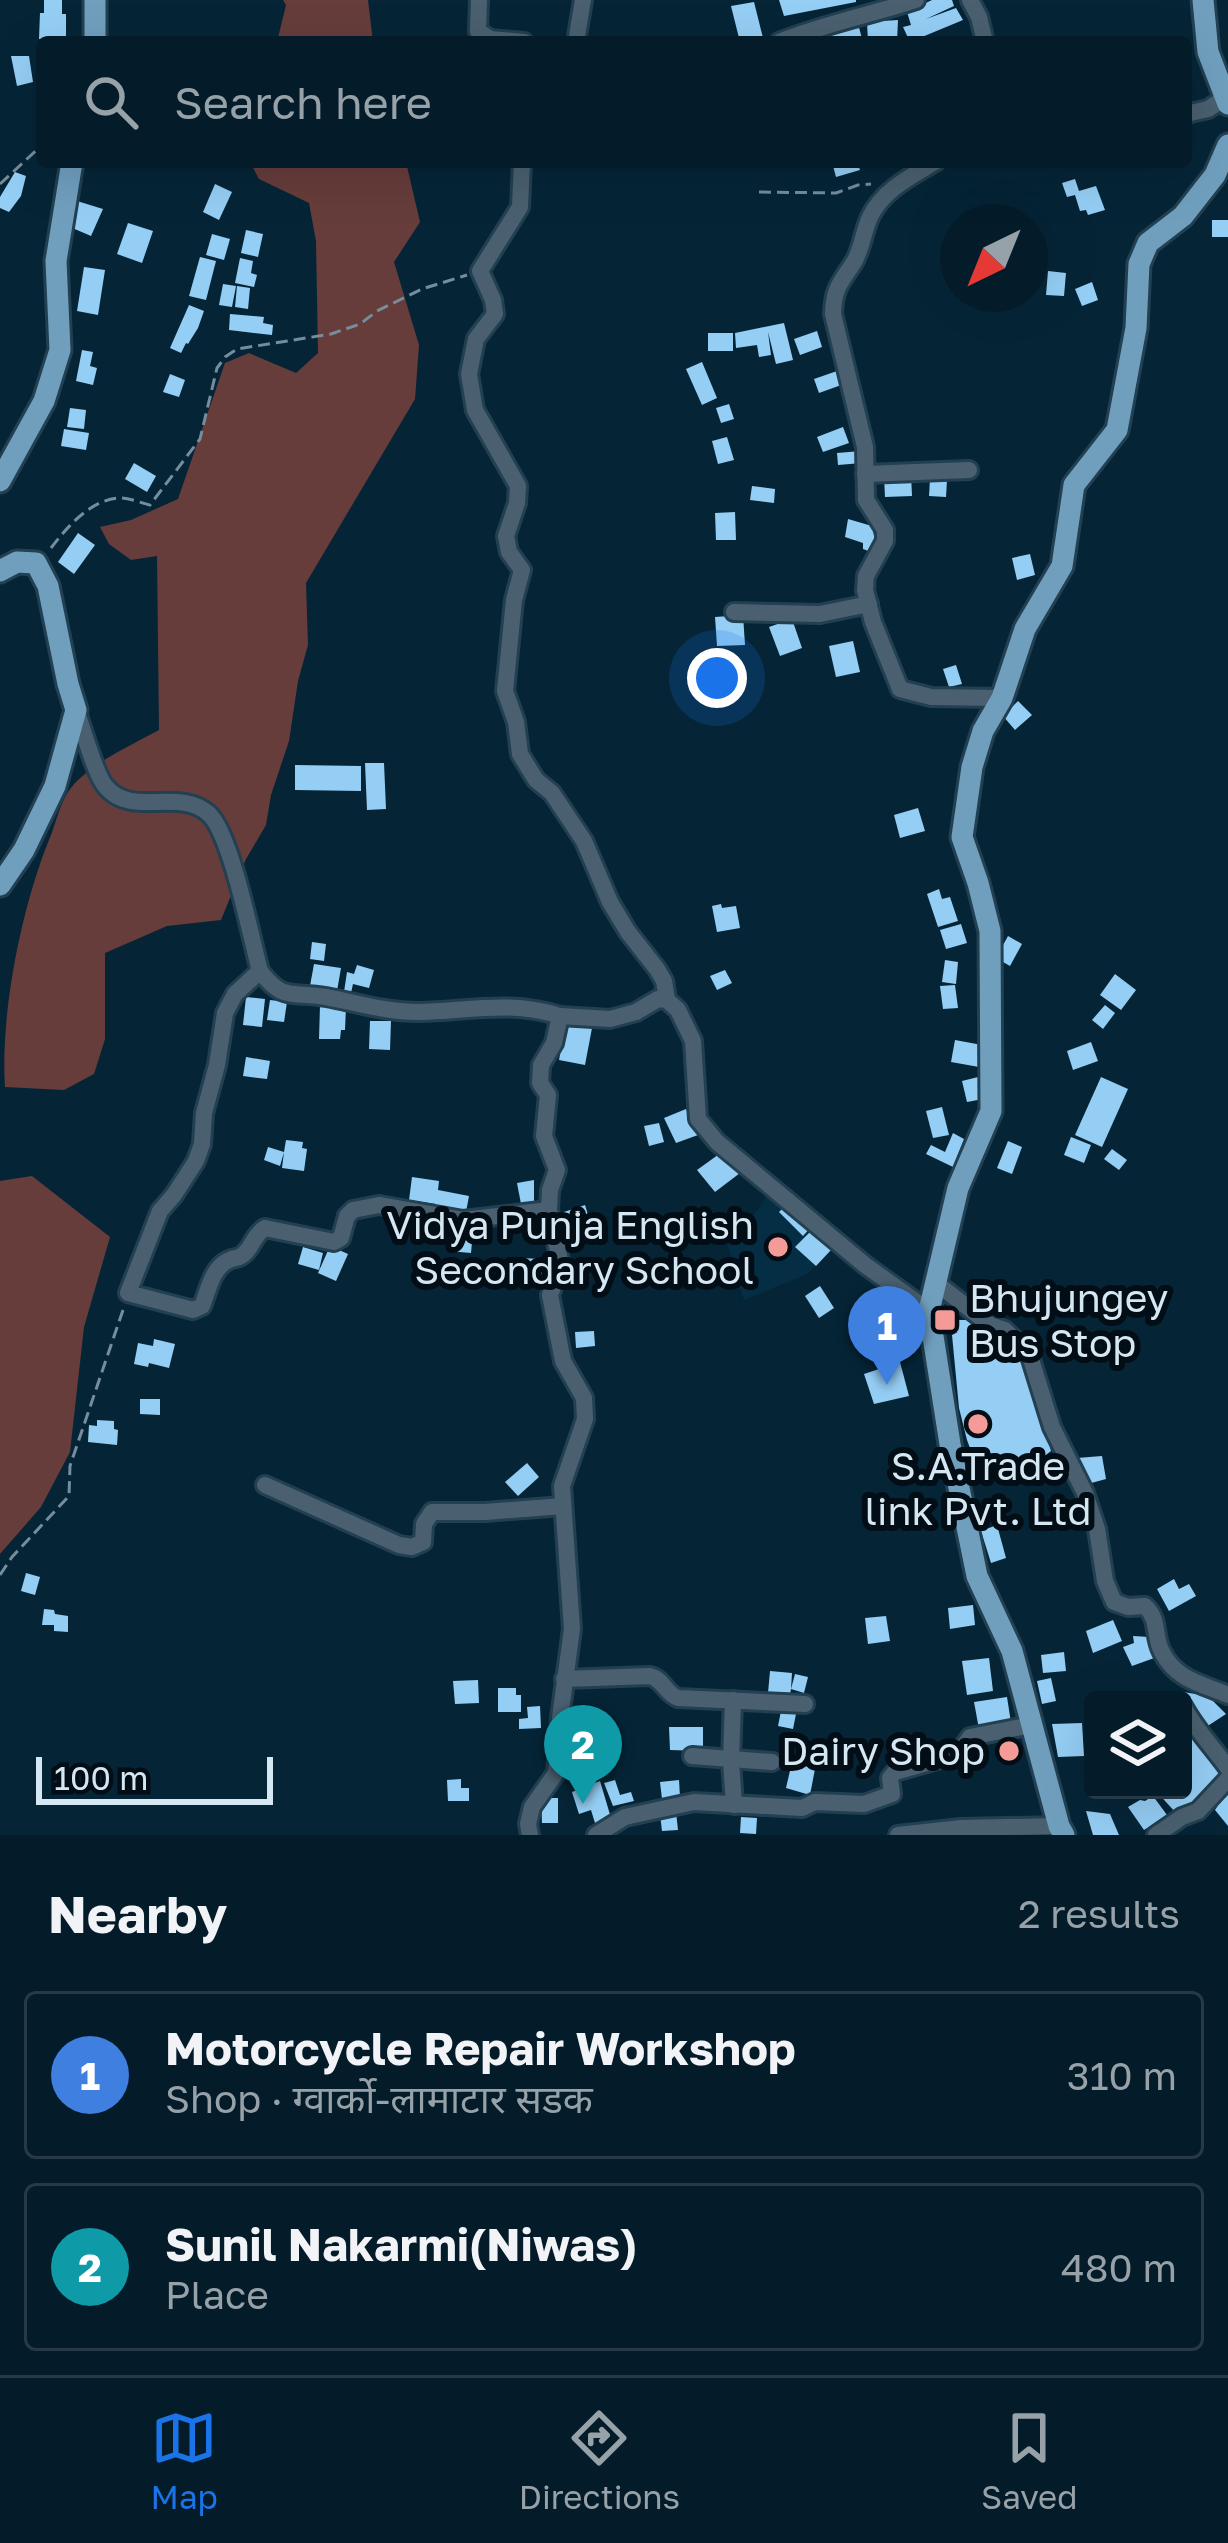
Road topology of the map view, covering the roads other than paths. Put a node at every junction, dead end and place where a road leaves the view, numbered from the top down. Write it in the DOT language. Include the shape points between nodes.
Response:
graph roads {
  1 [pos="94,0"];
  2 [pos="479,0"];
  3 [pos="583,0"];
  4 [pos="916,0"];
  5 [pos="970,0"];
  6 [pos="1203,0"];
  7 [pos="94,36"];
  8 [pos="486,36"];
  9 [pos="577,36"];
  10 [pos="794,36"];
  11 [pos="984,36"];
  12 [pos="1228,100"];
  13 [pos="1192,113"];
  14 [pos="1228,145"];
  15 [pos="71,168"];
  16 [pos="522,168"];
  17 [pos="925,168"];
  18 [pos="969,470"];
  19 [pos="866,474"];
  20 [pos="0,482"];
  21 [pos="0,572"];
  22 [pos="869,604"];
  23 [pos="734,612"];
  24 [pos="1002,698"];
  25 [pos="76,710"];
  26 [pos="0,885"];
  27 [pos="260,971"];
  28 [pos="667,1000"];
  29 [pos="560,1016"];
  30 [pos="549,1210"];
  31 [pos="935,1282"];
  32 [pos="929,1311"];
  33 [pos="265,1485"];
  34 [pos="563,1506"];
  35 [pos="1181,1675"];
  36 [pos="564,1679"];
  37 [pos="1175,1691"];
  38 [pos="1228,1695"];
  39 [pos="733,1700"];
  40 [pos="806,1704"];
  41 [pos="1192,1722"];
  42 [pos="1032,1726"];
  43 [pos="692,1756"];
  44 [pos="730,1761"];
  45 [pos="772,1762"];
  46 [pos="1228,1768"];
  47 [pos="1228,1779"];
  48 [pos="734,1805"];
  49 [pos="1062,1830"];
  50 [pos="530,1835"];
  51 [pos="596,1835"];
  52 [pos="898,1835"];
  53 [pos="1156,1835"];
  1 -- 7 [label="main road"];
  2 -- 8 [label="street" via="478,31"];
  3 -- 9 [label="street"];
  4 -- 10 [label="street"];
  5 -- 11 [label="street"];
  6 -- 12 [label="main road" via="1208,52"];
  12 -- 13 [label="street"];
  14 -- 24 [label="main road" via="1215,175 1148,243 1139,264 1117,430 1073,485 1062,566 1025,629"];
  15 -- 20 [label="main road" via="56,261 59,350 44,401"];
  16 -- 28 [label="street" via="520,207 480,271 495,314 476,339 470,374 475,410 518,486 506,536 522,570 505,691 520,754 584,841 610,902 658,969"];
  17 -- 19 [label="street" via="880,200 834,297"];
  18 -- 19 [label="street"];
  19 -- 22 [label="street" via="866,500 885,530 866,576"];
  21 -- 25 [label="main road" via="36,563"];
  22 -- 23 [label="street" via="820,614"];
  22 -- 24 [label="street" via="899,688"];
  24 -- 31 [label="main road" via="972,766 962,837 990,931 991,1111 958,1188"];
  25 -- 26 [label="main road" via="55,786"];
  25 -- 27 [label="street" via="104,786 124,802 184,802 208,813 223,835"];
  27 -- 29 [label="street" via="274,989 372,1009 521,1006"];
  27 -- 30 [label="street" via="225,1012 202,1144 160,1211 128,1293 193,1310 215,1271 247,1251 258,1231 334,1242 353,1210 379,1204 463,1220"];
  28 -- 29 [label="street" via="610,1019"];
  28 -- 32 [label="street" via="692,1041 698,1119 717,1142"];
  29 -- 30 [label="street" via="541,1065 544,1136 557,1170"];
  30 -- 34 [label="street" via="561,1265 550,1295 585,1419"];
  31 -- 32 [label="main road"];
  31 -- 35 [label="street" via="1030,1356 1052,1427 1085,1493 1114,1602 1154,1614 1161,1651"];
  32 -- 42 [label="main road" via="977,1576 1012,1651"];
  33 -- 34 [label="street" via="412,1546 423,1542 432,1512"];
  34 -- 36 [label="street" via="572,1629"];
  35 -- 37 [label="street"];
  35 -- 38 [label="street"];
  36 -- 39 [label="street" via="650,1676 679,1698"];
  36 -- 50 [label="street" via="556,1773 532,1807"];
  39 -- 40 [label="street"];
  39 -- 44 [label="street"];
  41 -- 46 [label="street"];
  42 -- 48 [label="street" via="970,1737 958,1754 895,1772 892,1794 864,1804"];
  42 -- 49 [label="main road"];
  43 -- 44 [label="street"];
  44 -- 45 [label="street"];
  44 -- 48 [label="street"];
  47 -- 53 [label="street" via="1198,1810"];
  48 -- 51 [label="street" via="694,1802 625,1817"];
  49 -- 52 [label="street"];
}
